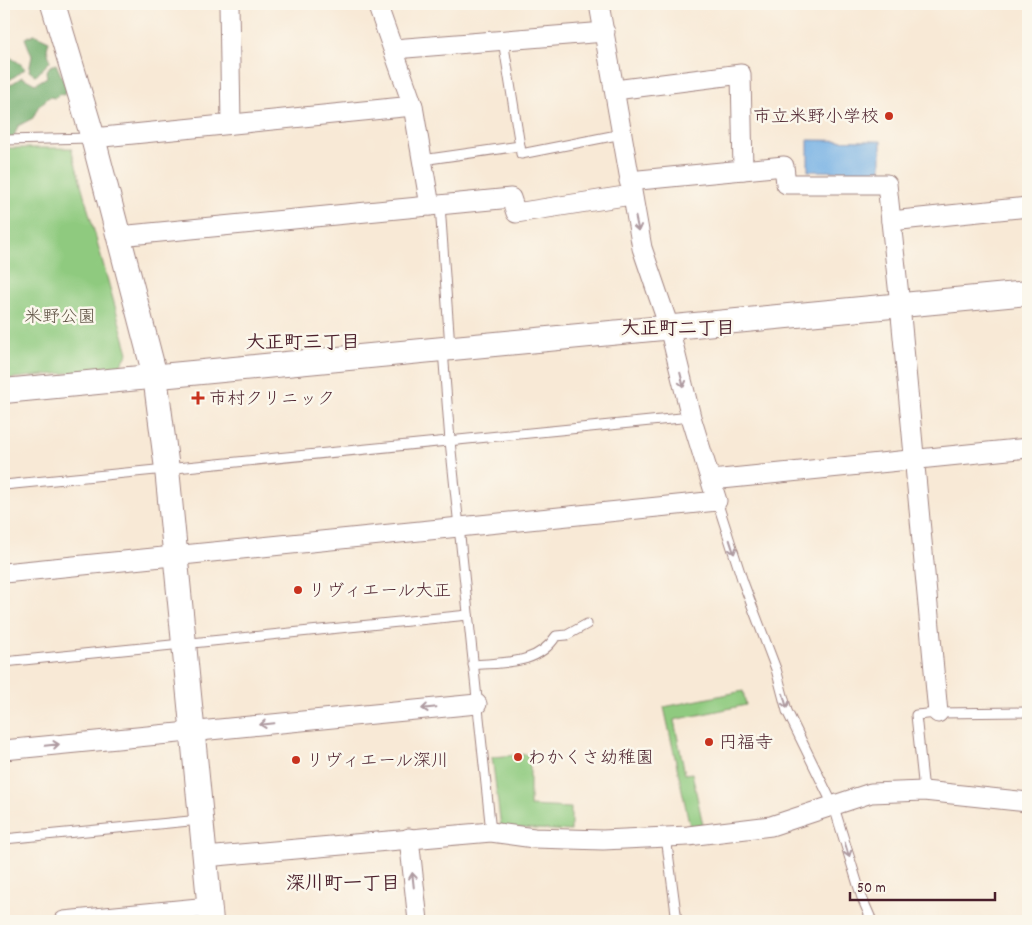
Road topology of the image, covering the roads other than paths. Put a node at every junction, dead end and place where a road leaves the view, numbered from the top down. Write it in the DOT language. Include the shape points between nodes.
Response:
graph roads {
  1 [pos="53,4"];
  2 [pos="229,4"];
  3 [pos="377,4"];
  4 [pos="599,4"];
  5 [pos="605,32"];
  6 [pos="503,40"];
  7 [pos="394,49"];
  8 [pos="615,90"];
  9 [pos="413,106"];
  10 [pos="231,124"];
  11 [pos="622,134"];
  12 [pos="93,138"];
  13 [pos="4,140"];
  14 [pos="520,146"];
  15 [pos="422,160"];
  16 [pos="744,170"];
  17 [pos="630,188"];
  18 [pos="435,205"];
  19 [pos="1028,207"];
  20 [pos="891,221"];
  21 [pos="119,236"];
  22 [pos="1028,293"];
  23 [pos="900,305"];
  24 [pos="669,327"];
  25 [pos="447,349"];
  26 [pos="155,376"];
  27 [pos="4,391"];
  28 [pos="690,417"];
  29 [pos="450,441"];
  30 [pos="1028,448"];
  31 [pos="914,460"];
  32 [pos="167,469"];
  33 [pos="712,480"];
  34 [pos="4,485"];
  35 [pos="717,501"];
  36 [pos="459,528"];
  37 [pos="175,556"];
  38 [pos="4,573"];
  39 [pos="468,615"];
  40 [pos="588,624"];
  41 [pos="184,645"];
  42 [pos="4,662"];
  43 [pos="473,665"];
  44 [pos="477,704"];
  45 [pos="1028,712"];
  46 [pos="938,713"];
  47 [pos="192,732"];
  48 [pos="4,750"];
  49 [pos="924,791"];
  50 [pos="1028,802"];
  51 [pos="834,807"];
  52 [pos="201,820"];
  53 [pos="490,832"];
  54 [pos="666,837"];
  55 [pos="409,838"];
  56 [pos="4,839"];
  57 [pos="205,857"];
  58 [pos="210,914"];
  59 [pos="64,921"];
  60 [pos="418,921"];
  61 [pos="677,921"];
  62 [pos="872,921"];
  1 -- 12 [label="street"];
  2 -- 10 [label="street"];
  3 -- 7 [label="street"];
  4 -- 5 [label="street"];
  5 -- 6 [label="street"];
  5 -- 8 [label="street"];
  6 -- 7 [label="street"];
  6 -- 14 [label="lane"];
  7 -- 9 [label="street"];
  8 -- 11 [label="street"];
  8 -- 16 [label="street" via="741,74"];
  9 -- 10 [label="street"];
  9 -- 15 [label="street"];
  10 -- 12 [label="street"];
  11 -- 14 [label="lane" via="521,154"];
  11 -- 17 [label="street"];
  12 -- 13 [label="lane"];
  12 -- 21 [label="street"];
  14 -- 15 [label="lane"];
  15 -- 18 [label="street"];
  16 -- 17 [label="street"];
  16 -- 20 [label="street" via="784,166 786,184 887,184"];
  17 -- 18 [label="street" via="516,213 511,198"];
  17 -- 24 [label="street, one-way" via="642,248"];
  18 -- 21 [label="street"];
  18 -- 25 [label="lane"];
  19 -- 20 [label="street"];
  20 -- 23 [label="street"];
  21 -- 26 [label="street"];
  22 -- 23 [label="street"];
  23 -- 24 [label="street"];
  23 -- 31 [label="street"];
  24 -- 25 [label="street"];
  24 -- 28 [label="street, one-way"];
  25 -- 26 [label="street"];
  25 -- 29 [label="lane"];
  26 -- 27 [label="street"];
  26 -- 32 [label="street"];
  28 -- 29 [label="lane"];
  28 -- 33 [label="street"];
  29 -- 32 [label="lane"];
  29 -- 36 [label="lane"];
  30 -- 31 [label="street"];
  31 -- 33 [label="street"];
  31 -- 46 [label="street"];
  32 -- 34 [label="lane"];
  32 -- 37 [label="street"];
  33 -- 35 [label="street"];
  35 -- 36 [label="street"];
  35 -- 51 [label="lane, one-way" via="788,711"];
  36 -- 37 [label="street"];
  36 -- 39 [label="lane"];
  37 -- 38 [label="street"];
  37 -- 41 [label="street"];
  39 -- 41 [label="lane"];
  39 -- 43 [label="lane"];
  40 -- 43 [label="lane" via="568,635 556,636 548,648 533,657"];
  41 -- 42 [label="lane"];
  41 -- 47 [label="street"];
  43 -- 44 [label="lane"];
  44 -- 47 [label="street, one-way"];
  44 -- 53 [label="lane"];
  45 -- 46 [label="lane"];
  46 -- 49 [label="lane" via="916,715"];
  48 -- 47 [label="street, one-way"];
  47 -- 52 [label="street"];
  49 -- 50 [label="street"];
  49 -- 51 [label="street" via="871,793"];
  51 -- 54 [label="street" via="771,826"];
  51 -- 62 [label="lane, one-way"];
  52 -- 56 [label="lane"];
  52 -- 57 [label="street"];
  53 -- 54 [label="street" via="603,840"];
  53 -- 55 [label="street"];
  54 -- 61 [label="lane"];
  55 -- 57 [label="street"];
  60 -- 55 [label="street, one-way"];
  57 -- 58 [label="street"];
  58 -- 59 [label="street"];
}
